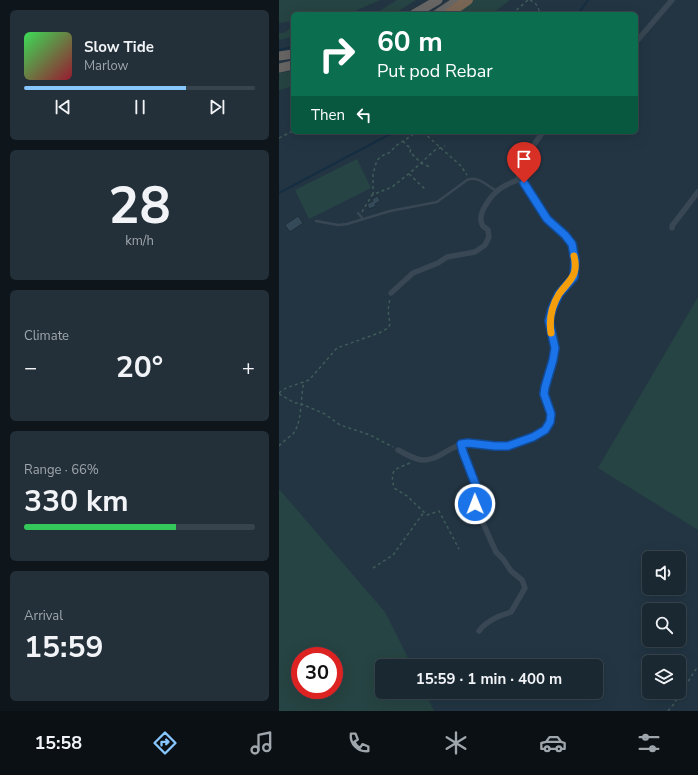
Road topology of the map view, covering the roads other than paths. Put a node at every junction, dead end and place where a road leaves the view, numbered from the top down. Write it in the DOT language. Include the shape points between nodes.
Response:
graph roads {
  1 [pos="428,0"];
  2 [pos="438,0"];
  3 [pos="458,0"];
  4 [pos="468,0"];
  5 [pos="672,0"];
  6 [pos="409,12"];
  7 [pos="417,12"];
  8 [pos="440,12"];
  9 [pos="451,12"];
  10 [pos="638,40"];
  11 [pos="291,54"];
  12 [pos="279,56"];
  13 [pos="291,65"];
  14 [pos="279,68"];
  15 [pos="542,134"];
  16 [pos="518,180"];
  17 [pos="497,191"];
  18 [pos="698,192"];
  19 [pos="359,214"];
  20 [pos="363,219"];
  21 [pos="316,221"];
  22 [pos="672,228"];
  23 [pos="391,293"];
  24 [pos="461,444"];
  25 [pos="398,450"];
  26 [pos="479,630"];
  1 -- 6 [label="highway"];
  2 -- 7 [label="highway"];
  3 -- 8 [label="highway"];
  4 -- 9 [label="highway"];
  5 -- 10 [label="street"];
  11 -- 12 [label="highway"];
  13 -- 14 [label="highway"];
  15 -- 16 [label="street" via="526,158"];
  16 -- 17 [label="street"];
  16 -- 24 [label="street" via="524,183 547,219 572,244 575,260 574,277 559,294 549,321 555,348 544,394 551,414 550,422 545,430 533,437 508,446"];
  17 -- 20 [label="lane" via="480,180 468,179 437,202"];
  17 -- 23 [label="street" via="482,212 481,219 489,237 485,245 475,252 447,257 413,273"];
  18 -- 22 [label="street"];
  19 -- 20 [label="lane"];
  20 -- 21 [label="lane" via="338,225"];
  24 -- 25 [label="street" via="436,457 424,460"];
  24 -- 26 [label="street" via="478,491 475,504 477,510 496,552 522,580 525,588 511,612 482,626"];
}
